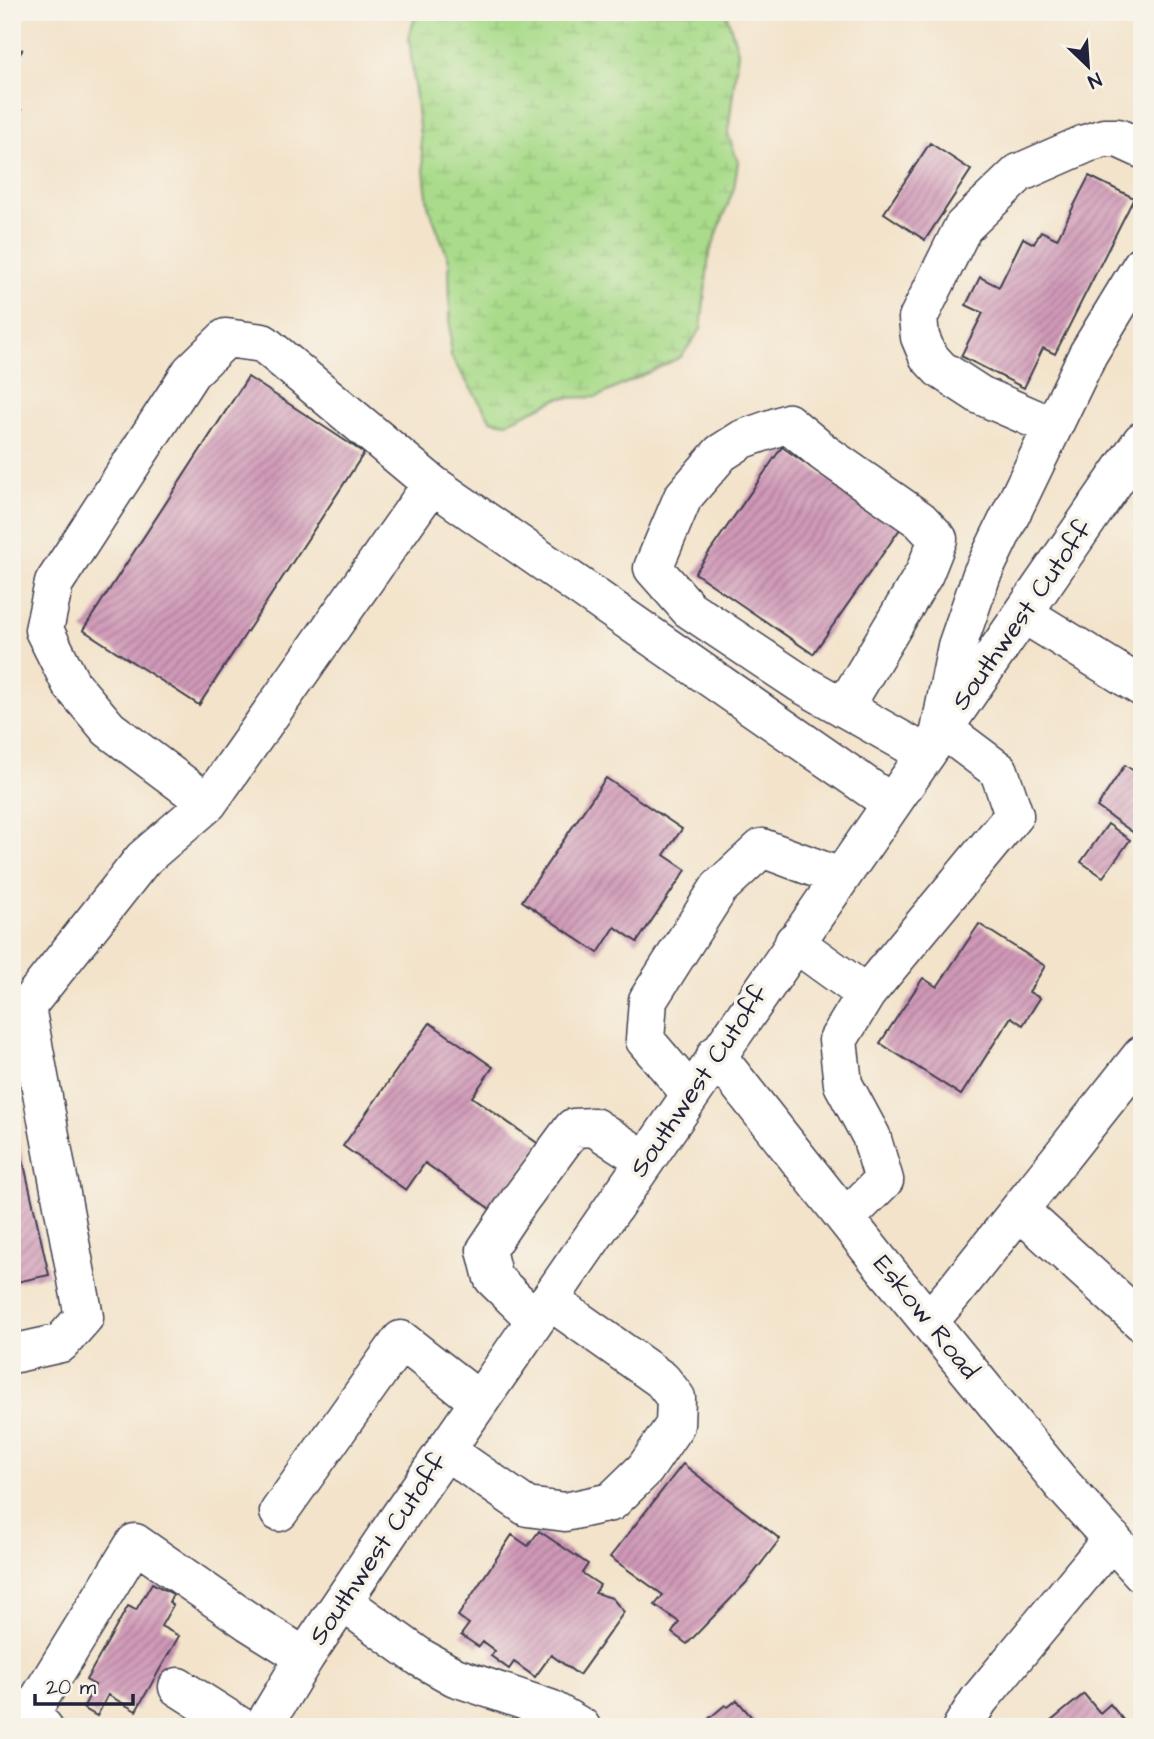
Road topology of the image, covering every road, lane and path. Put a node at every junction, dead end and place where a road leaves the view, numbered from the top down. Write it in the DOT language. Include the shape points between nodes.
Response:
graph roads {
  1 [pos="12,45"];
  2 [pos="12,63"];
  3 [pos="1142,149"];
  4 [pos="1142,265"];
  5 [pos="1051,426"];
  6 [pos="1142,441"];
  7 [pos="432,484"];
  8 [pos="1024,614"];
  9 [pos="1142,687"];
  10 [pos="844,708"];
  11 [pos="936,740"];
  12 [pos="208,803"];
  13 [pos="891,803"];
  14 [pos="840,877"];
  15 [pos="794,942"];
  16 [pos="866,994"];
  17 [pos="19,1008"];
  18 [pos="716,1055"];
  19 [pos="1142,1055"];
  20 [pos="690,1093"];
  21 [pos="645,1160"];
  22 [pos="1019,1210"];
  23 [pos="846,1218"];
  24 [pos="542,1310"];
  25 [pos="929,1321"];
  26 [pos="1142,1322"];
  27 [pos="12,1354"];
  28 [pos="480,1401"];
  29 [pos="445,1450"];
  30 [pos="279,1512"];
  31 [pos="1112,1539"];
  32 [pos="1142,1573"];
  33 [pos="343,1602"];
  34 [pos="305,1657"];
  35 [pos="178,1687"];
  36 [pos="43,1727"];
  37 [pos="241,1727"];
  38 [pos="264,1727"];
  39 [pos="581,1727"];
  40 [pos="962,1727"];
  1 -- 2 [label="path" via="21,50"];
  3 -- 5 [label="main road" via="1118,138 1104,138 1019,173 963,227 918,318 928,356 940,369 980,395"];
  4 -- 5 [label="main road"];
  5 -- 11 [label="main road" via="970,603"];
  6 -- 8 [label="main road, Southwest Cutoff"];
  7 -- 12 [label="main road"];
  7 -- 12 [label="main road" via="263,343 226,338 191,373 54,583 44,630 71,684 109,729"];
  7 -- 13 [label="main road"];
  8 -- 9 [label="main road"];
  8 -- 11 [label="main road, Southwest Cutoff"];
  10 -- 10 [label="main road" via="689,609 653,568 683,497 721,453 743,439 788,423 920,520 938,539 924,574"];
  10 -- 11 [label="main road"];
  11 -- 13 [label="main road, Southwest Cutoff"];
  11 -- 16 [label="main road" via="999,771 1014,815"];
  12 -- 17 [label="main road" via="143,859"];
  13 -- 14 [label="main road, Southwest Cutoff"];
  14 -- 15 [label="main road, Southwest Cutoff"];
  14 -- 20 [label="main road" via="762,848 719,888 648,1000 645,1040"];
  15 -- 16 [label="main road"];
  15 -- 18 [label="main road, Southwest Cutoff"];
  16 -- 23 [label="main road" via="838,1040 843,1084 871,1136 884,1180"];
  17 -- 27 [label="main road" via="84,1317 61,1343"];
  18 -- 20 [label="main road, Southwest Cutoff"];
  18 -- 23 [label="main road, Eskow Road"];
  19 -- 22 [label="main road"];
  20 -- 21 [label="main road, Southwest Cutoff"];
  21 -- 24 [label="main road, Southwest Cutoff"];
  21 -- 24 [label="main road" via="594,1127 573,1128 519,1201 486,1250 493,1278"];
  22 -- 25 [label="main road"];
  22 -- 26 [label="main road"];
  23 -- 25 [label="main road, Eskow Road"];
  24 -- 28 [label="main road, Southwest Cutoff"];
  24 -- 29 [label="main road" via="662,1380 676,1398 675,1425 645,1469 611,1502 565,1512 527,1507"];
  25 -- 31 [label="main road, Eskow Road"];
  28 -- 29 [label="main road, Southwest Cutoff"];
  28 -- 30 [label="main road" via="401,1340"];
  29 -- 33 [label="main road, Southwest Cutoff"];
  31 -- 32 [label="main road, Eskow Road"];
  31 -- 40 [label="main road" via="979,1700"];
  33 -- 34 [label="main road, Southwest Cutoff"];
  33 -- 39 [label="main road" via="455,1678 550,1709"];
  34 -- 36 [label="main road" via="135,1543 28,1717"];
  34 -- 38 [label="main road, Southwest Cutoff"];
  35 -- 37 [label="main road"];
}
